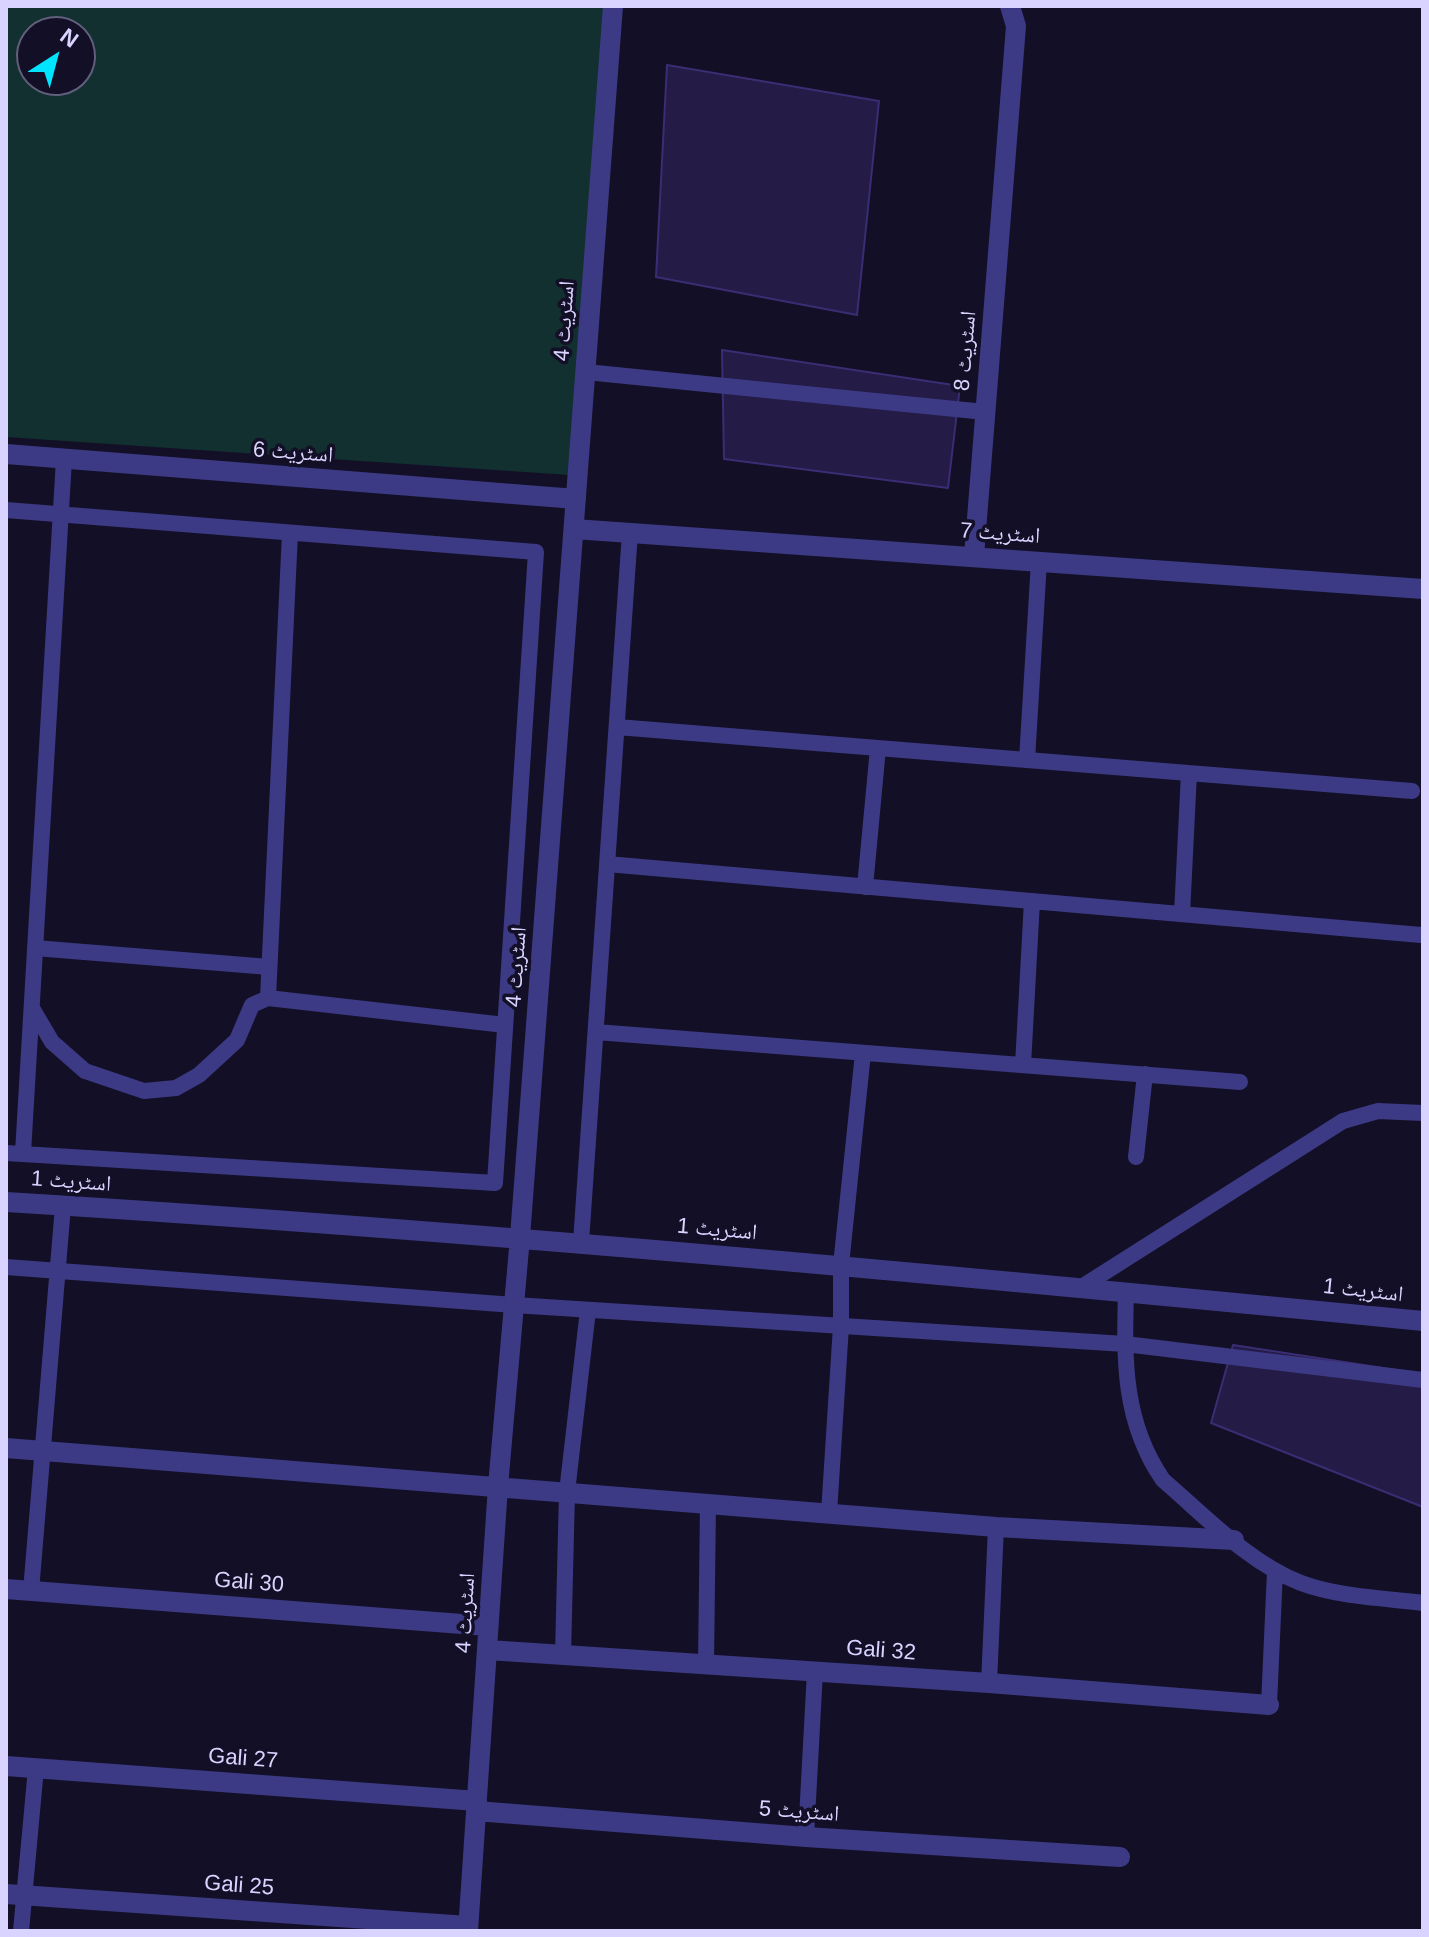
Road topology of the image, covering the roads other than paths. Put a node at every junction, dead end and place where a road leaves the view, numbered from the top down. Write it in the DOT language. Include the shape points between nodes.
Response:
graph roads {
  1 [pos="613,6"];
  2 [pos="1010,6"];
  3 [pos="586,372"];
  4 [pos="985,412"];
  5 [pos="6,454"];
  6 [pos="64,459"];
  7 [pos="576,499"];
  8 [pos="6,510"];
  9 [pos="60,515"];
  10 [pos="574,529"];
  11 [pos="630,532"];
  12 [pos="290,533"];
  13 [pos="974,556"];
  14 [pos="1039,561"];
  15 [pos="1423,589"];
  16 [pos="617,727"];
  17 [pos="878,748"];
  18 [pos="1027,760"];
  19 [pos="1189,773"];
  20 [pos="1412,791"];
  21 [pos="607,864"];
  22 [pos="865,887"];
  23 [pos="1032,901"];
  24 [pos="1182,914"];
  25 [pos="1421,935"];
  26 [pos="35,948"];
  27 [pos="269,967"];
  28 [pos="268,998"];
  29 [pos="31,1007"];
  30 [pos="505,1025"];
  31 [pos="596,1032"];
  32 [pos="863,1053"];
  33 [pos="1023,1065"];
  34 [pos="1145,1074"];
  35 [pos="1240,1082"];
  36 [pos="1423,1113"];
  37 [pos="14,1153"];
  38 [pos="1136,1157"];
  39 [pos="6,1202"];
  40 [pos="63,1206"];
  41 [pos="520,1237"];
  42 [pos="581,1242"];
  43 [pos="841,1265"];
  44 [pos="6,1267"];
  45 [pos="57,1270"];
  46 [pos="1080,1288"];
  47 [pos="1126,1292"];
  48 [pos="514,1305"];
  49 [pos="588,1310"];
  50 [pos="1423,1321"];
  51 [pos="841,1326"];
  52 [pos="1125,1344"];
  53 [pos="1423,1380"];
  54 [pos="6,1448"];
  55 [pos="42,1451"];
  56 [pos="498,1486"];
  57 [pos="567,1492"];
  58 [pos="708,1503"];
  59 [pos="829,1513"];
  60 [pos="996,1527"];
  61 [pos="1234,1540"];
  62 [pos="1275,1571"];
  63 [pos="6,1589"];
  64 [pos="31,1591"];
  65 [pos="1423,1603"];
  66 [pos="488,1626"];
  67 [pos="488,1650"];
  68 [pos="563,1655"];
  69 [pos="706,1664"];
  70 [pos="815,1671"];
  71 [pos="989,1683"];
  72 [pos="1269,1705"];
  73 [pos="6,1766"];
  74 [pos="36,1768"];
  75 [pos="476,1806"];
  76 [pos="806,1837"];
  77 [pos="1120,1857"];
  78 [pos="15,1894"];
  79 [pos="468,1929"];
  80 [pos="21,1931"];
  1 -- 3 [label="street, اسٹریٹ 4"];
  2 -- 4 [label="street, اسٹریٹ 8" via="1016,26"];
  3 -- 4 [label="lane"];
  3 -- 7 [label="street, اسٹریٹ 4"];
  4 -- 13 [label="street, اسٹریٹ 8"];
  5 -- 6 [label="street, اسٹریٹ 6"];
  6 -- 7 [label="street, اسٹریٹ 6"];
  6 -- 9 [label="lane"];
  7 -- 10 [label="street, اسٹریٹ 4"];
  8 -- 9 [label="lane"];
  9 -- 12 [label="lane"];
  9 -- 26 [label="lane"];
  10 -- 11 [label="street, اسٹریٹ 7"];
  10 -- 41 [label="street, اسٹریٹ 4"];
  11 -- 13 [label="street, اسٹریٹ 7"];
  11 -- 16 [label="lane"];
  12 -- 27 [label="lane"];
  12 -- 30 [label="lane" via="536,552"];
  13 -- 14 [label="street, اسٹریٹ 7"];
  14 -- 15 [label="street, اسٹریٹ 7"];
  14 -- 18 [label="lane"];
  16 -- 17 [label="lane"];
  16 -- 21 [label="lane"];
  17 -- 18 [label="lane"];
  17 -- 22 [label="lane"];
  18 -- 19 [label="lane"];
  19 -- 20 [label="lane"];
  19 -- 24 [label="lane"];
  21 -- 22 [label="lane"];
  21 -- 31 [label="lane"];
  22 -- 23 [label="lane"];
  23 -- 24 [label="lane"];
  23 -- 33 [label="lane"];
  24 -- 25 [label="lane"];
  26 -- 27 [label="lane"];
  26 -- 29 [label="lane"];
  27 -- 28 [label="lane"];
  28 -- 29 [label="lane" via="252,1005 237,1040 199,1075 176,1088 144,1091 85,1071 52,1042"];
  28 -- 30 [label="lane"];
  29 -- 37 [label="lane"];
  30 -- 37 [label="lane" via="495,1183"];
  31 -- 32 [label="lane"];
  31 -- 42 [label="lane"];
  32 -- 33 [label="lane"];
  32 -- 43 [label="lane"];
  33 -- 34 [label="lane"];
  34 -- 35 [label="lane"];
  34 -- 38 [label="lane"];
  36 -- 46 [label="lane" via="1378,1111 1343,1121"];
  39 -- 40 [label="street, اسٹریٹ 1"];
  40 -- 41 [label="street, اسٹریٹ 1"];
  40 -- 45 [label="lane"];
  41 -- 42 [label="street, اسٹریٹ 1"];
  41 -- 48 [label="street, اسٹریٹ 4"];
  42 -- 43 [label="street, اسٹریٹ 1"];
  43 -- 46 [label="street, اسٹریٹ 1"];
  43 -- 51 [label="lane"];
  44 -- 45 [label="lane"];
  45 -- 48 [label="lane"];
  45 -- 55 [label="lane"];
  46 -- 47 [label="street, اسٹریٹ 1"];
  47 -- 50 [label="street, اسٹریٹ 1"];
  47 -- 52 [label="lane"];
  48 -- 49 [label="lane"];
  48 -- 56 [label="street, اسٹریٹ 4"];
  49 -- 51 [label="lane"];
  49 -- 57 [label="lane"];
  51 -- 52 [label="lane"];
  51 -- 59 [label="lane"];
  52 -- 53 [label="lane"];
  52 -- 61 [label="lane" via="1132,1416 1154,1465 1163,1480"];
  54 -- 55 [label="street"];
  55 -- 56 [label="street"];
  55 -- 64 [label="lane"];
  56 -- 57 [label="street"];
  56 -- 66 [label="street, اسٹریٹ 4"];
  57 -- 58 [label="street"];
  57 -- 68 [label="lane"];
  58 -- 59 [label="street"];
  58 -- 69 [label="lane"];
  59 -- 60 [label="street"];
  60 -- 61 [label="street"];
  60 -- 71 [label="lane"];
  61 -- 62 [label="lane"];
  62 -- 65 [label="lane" via="1327,1590"];
  62 -- 72 [label="lane"];
  63 -- 64 [label="street, Gali 30"];
  64 -- 66 [label="street, Gali 30"];
  66 -- 67 [label="street, اسٹریٹ 4"];
  67 -- 68 [label="street, Gali 32"];
  67 -- 75 [label="street, اسٹریٹ 4"];
  68 -- 69 [label="street, Gali 32"];
  69 -- 70 [label="street, Gali 32"];
  70 -- 71 [label="street, Gali 32"];
  70 -- 76 [label="lane"];
  71 -- 72 [label="street, Gali 32"];
  73 -- 74 [label="street, Gali 27"];
  74 -- 75 [label="street, Gali 27"];
  74 -- 78 [label="lane"];
  75 -- 76 [label="street, اسٹریٹ 5"];
  75 -- 79 [label="street, اسٹریٹ 4"];
  76 -- 77 [label="street, اسٹریٹ 5"];
  78 -- 79 [label="street, Gali 25"];
  78 -- 80 [label="lane"];
}
